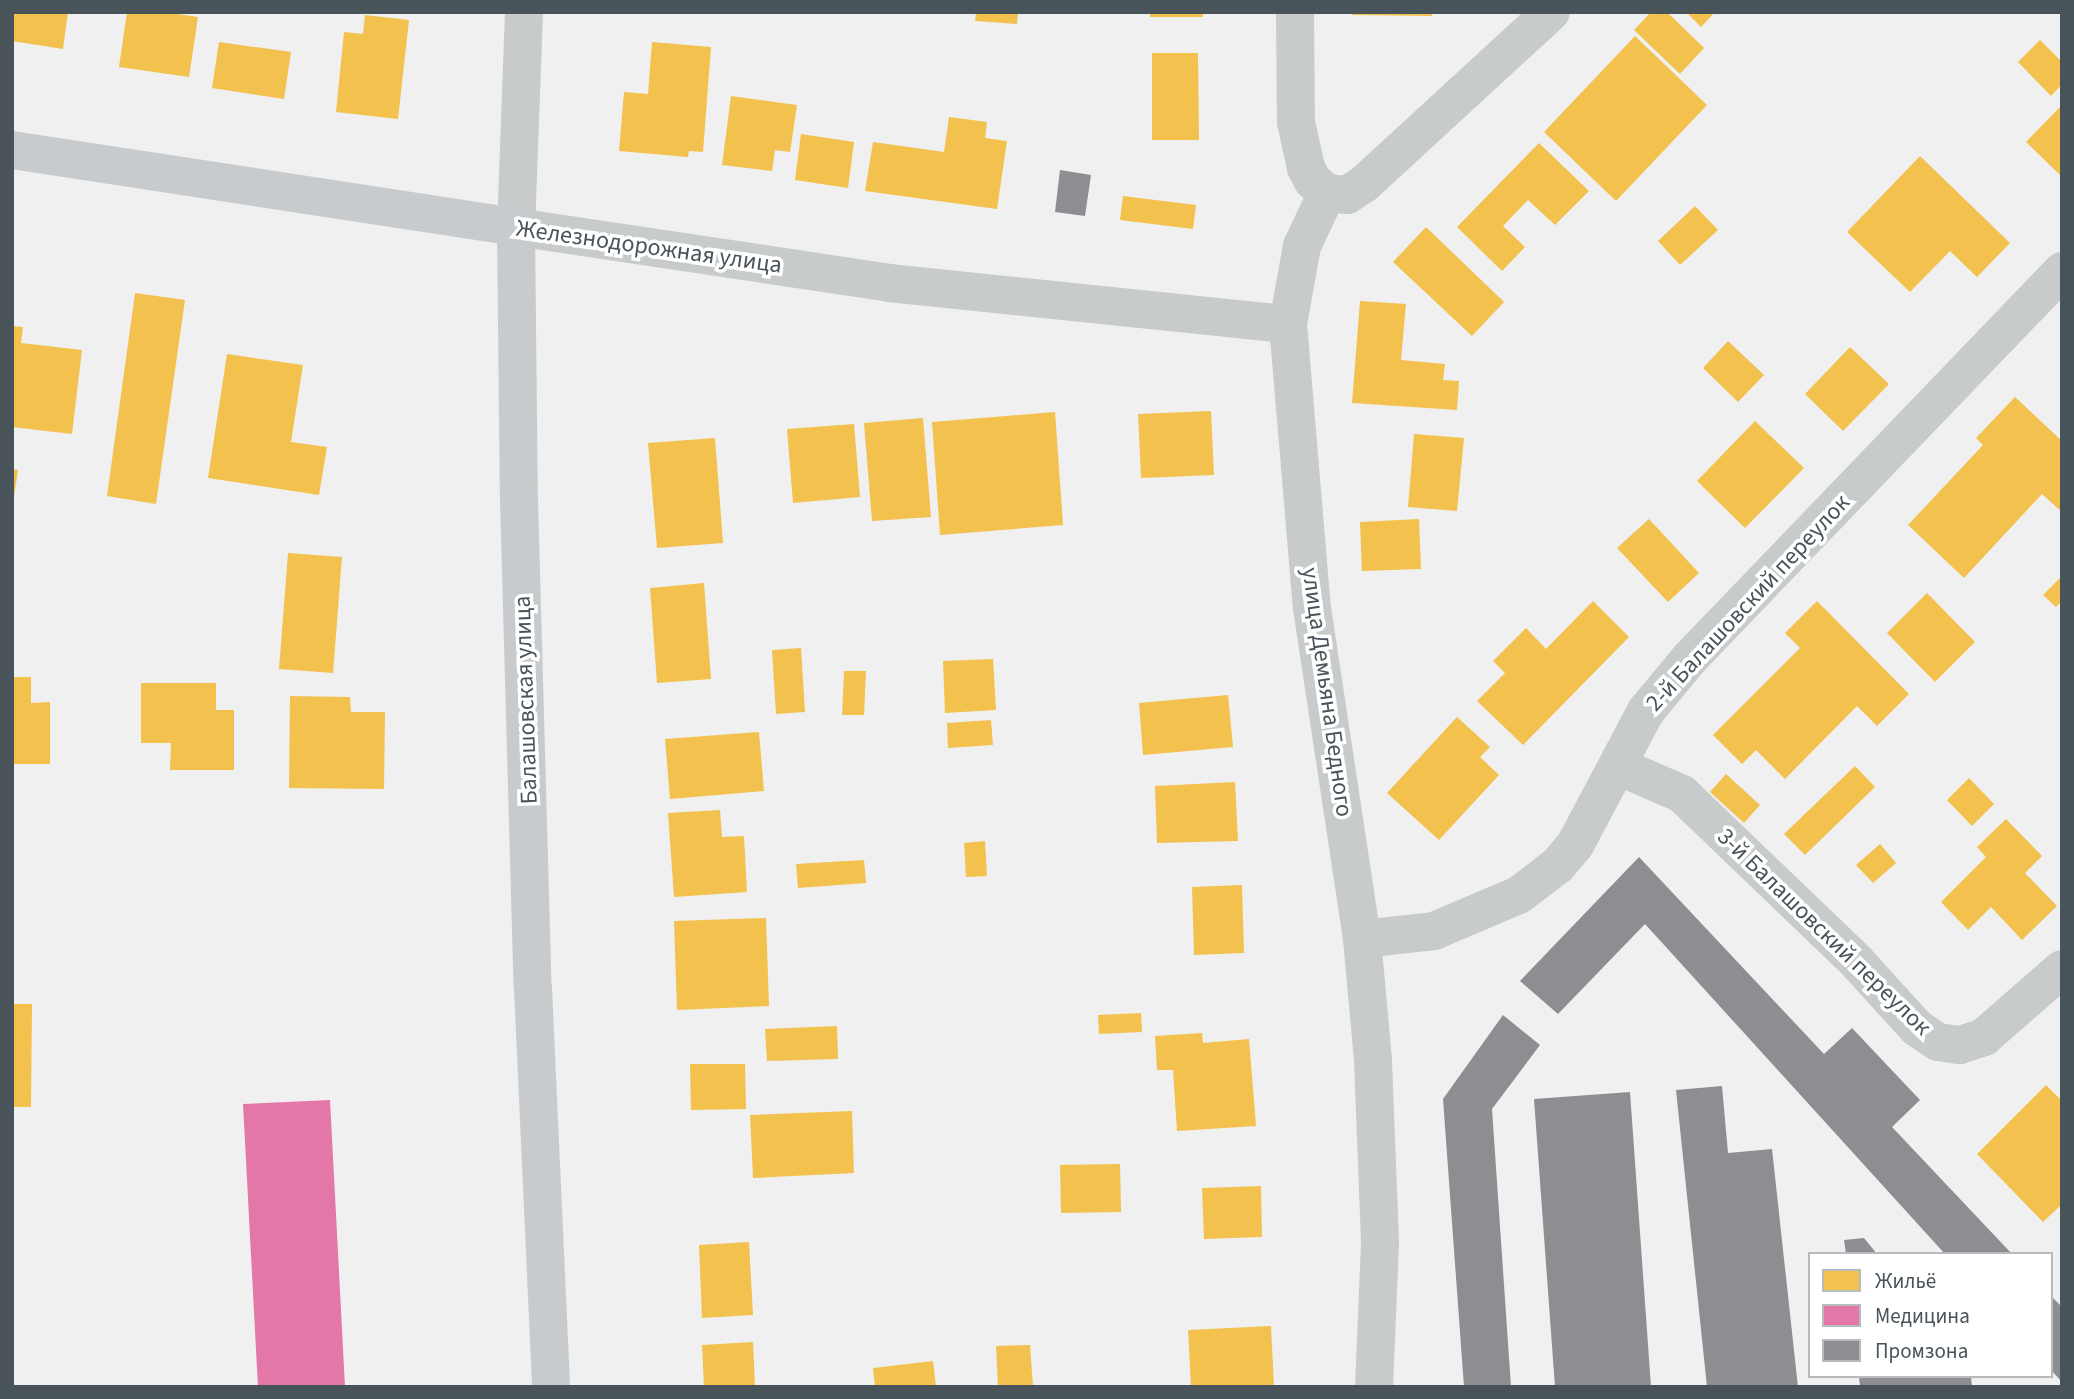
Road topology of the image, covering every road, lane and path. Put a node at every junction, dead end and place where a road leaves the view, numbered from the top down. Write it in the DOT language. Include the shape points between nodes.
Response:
graph roads {
  1 [pos="524,12"];
  2 [pos="1295,12"];
  3 [pos="1551,12"];
  4 [pos="12,150"];
  5 [pos="1327,193"];
  6 [pos="516,227"];
  7 [pos="2062,271"];
  8 [pos="1288,324"];
  9 [pos="1618,766"];
  10 [pos="1362,939"];
  11 [pos="2062,969"];
  12 [pos="551,1387"];
  13 [pos="1374,1387"];
  1 -- 6 [label="street, Балашовская улица"];
  2 -- 5 [label="street" via="1296,122 1306,168"];
  3 -- 5 [label="street" via="1364,184 1347,195"];
  4 -- 6 [label="street, Железнодорожная улица"];
  5 -- 8 [label="street, улица Демьяна Бедного" via="1302,246"];
  6 -- 8 [label="street, Железнодорожная улица" via="889,283"];
  6 -- 12 [label="street, Балашовская улица" via="533,988"];
  7 -- 9 [label="street, 2-й Балашовский переулок" via="1690,658 1646,711"];
  8 -- 10 [label="street, улица Демьяна Бедного" via="1312,608"];
  9 -- 10 [label="street, 2-й Балашовский переулок" via="1575,845 1539,881 1434,931"];
  9 -- 11 [label="street, 3-й Балашовский переулок" via="1682,794 1856,961 1917,1028 1938,1042 1960,1045 1984,1037"];
  10 -- 13 [label="street, улица Демьяна Бедного" via="1373,1060 1380,1244"];
}
